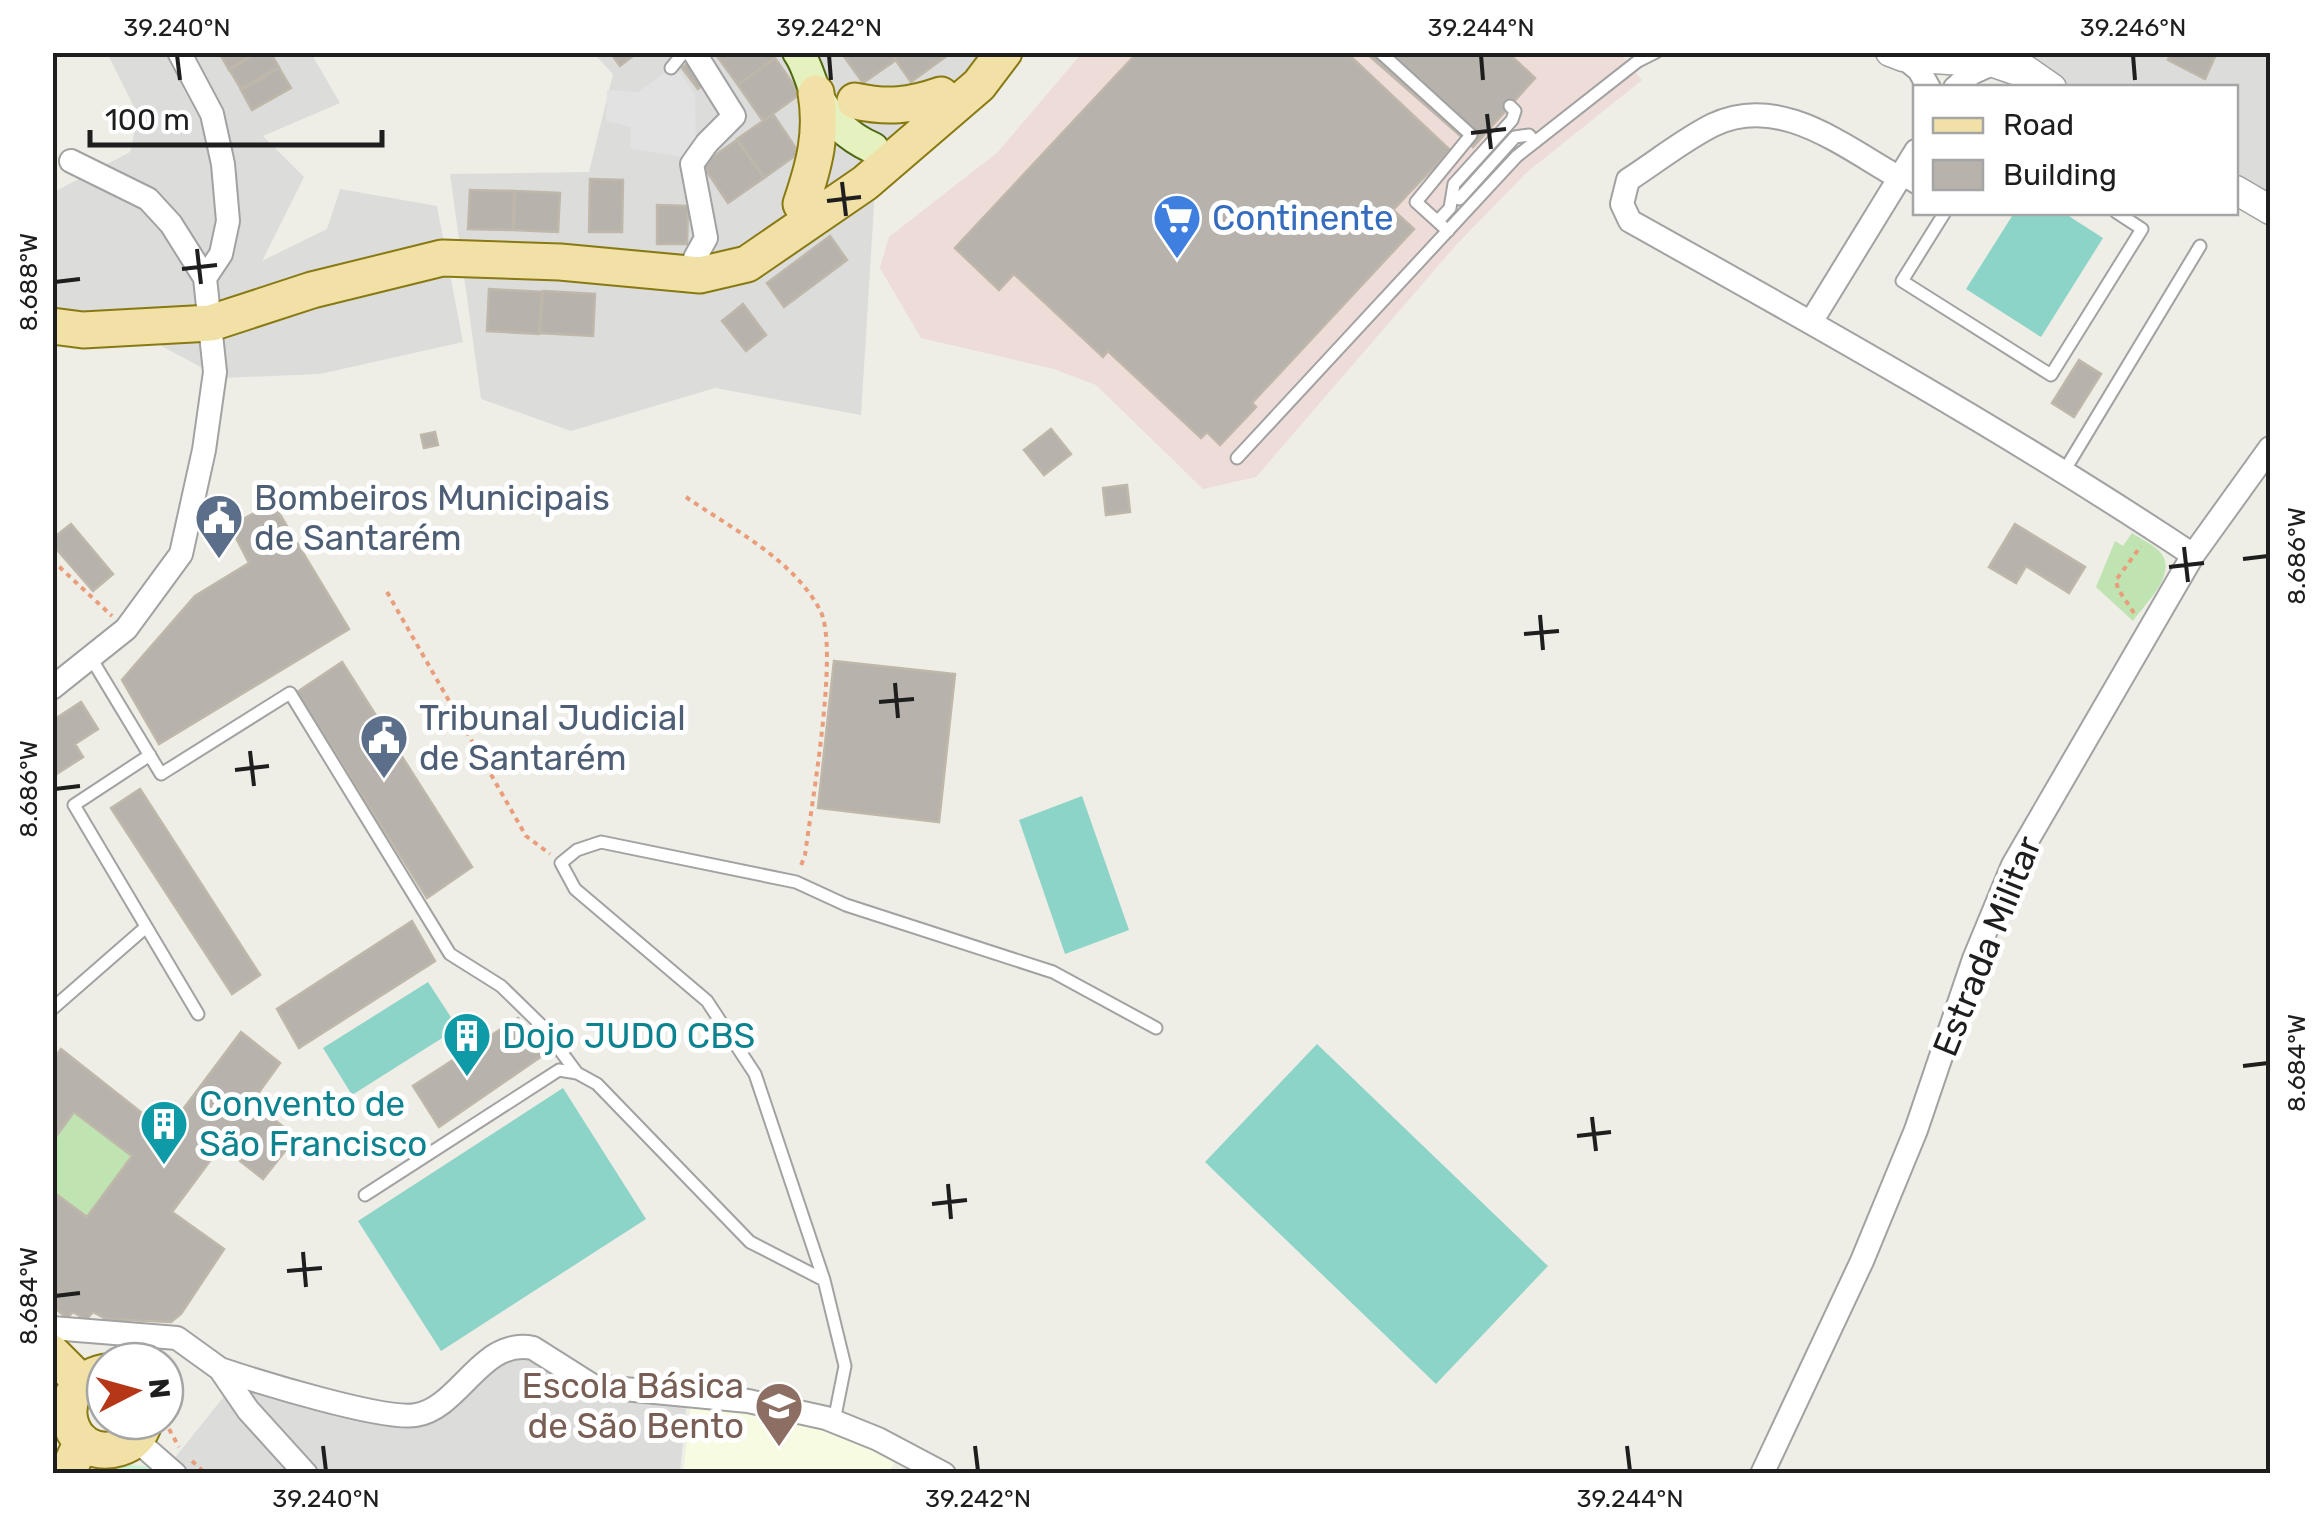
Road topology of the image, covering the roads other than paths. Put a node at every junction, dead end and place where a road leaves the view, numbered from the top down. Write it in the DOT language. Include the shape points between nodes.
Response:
graph roads {
  1 [pos="179,52"];
  2 [pos="684,52"];
  3 [pos="694,52"];
  4 [pos="982,52"];
  5 [pos="1004,52"];
  6 [pos="1380,52"];
  7 [pos="1656,52"];
  8 [pos="1902,54"];
  9 [pos="1639,56"];
  10 [pos="1998,58"];
  11 [pos="671,68"];
  12 [pos="807,70"];
  13 [pos="1952,72"];
  14 [pos="2040,81"];
  15 [pos="1926,85"];
  16 [pos="940,95"];
  17 [pos="855,101"];
  18 [pos="1510,106"];
  19 [pos="1535,142"];
  20 [pos="879,157"];
  21 [pos="71,162"];
  22 [pos="1907,183"];
  23 [pos="2238,191"];
  24 [pos="1459,199"];
  25 [pos="802,204"];
  26 [pos="2270,210"];
  27 [pos="1944,215"];
  28 [pos="2121,215"];
  29 [pos="1438,221"];
  30 [pos="1448,231"];
  31 [pos="2200,246"];
  32 [pos="695,258"];
  33 [pos="642,271"];
  34 [pos="205,278"];
  35 [pos="1811,322"];
  36 [pos="211,323"];
  37 [pos="52,326"];
  38 [pos="1237,458"];
  39 [pos="2266,459"];
  40 [pos="2063,474"];
  41 [pos="2192,554"];
  42 [pos="92,658"];
  43 [pos="52,688"];
  44 [pos="150,755"];
  45 [pos="146,927"];
  46 [pos="52,1009"];
  47 [pos="198,1014"];
  48 [pos="1156,1028"];
  49 [pos="577,1072"];
  50 [pos="365,1195"];
  51 [pos="824,1280"];
  52 [pos="52,1328"];
  53 [pos="52,1353"];
  54 [pos="220,1369"];
  55 [pos="85,1372"];
  56 [pos="85,1386"];
  57 [pos="834,1421"];
  58 [pos="82,1441"];
  59 [pos="132,1441"];
  60 [pos="156,1441"];
  61 [pos="67,1474"];
  62 [pos="176,1474"];
  63 [pos="306,1474"];
  64 [pos="944,1474"];
  65 [pos="1762,1474"];
  1 -- 34 [label="street" via="212,114 223,164 228,221 221,254"];
  2 -- 11 [label="lane"];
  3 -- 32 [label="street" via="734,116 692,164 706,238"];
  4 -- 16 [label="main road"];
  5 -- 20 [label="main road" via="979,86"];
  6 -- 29 [label="lane" via="1470,136 1416,202"];
  7 -- 9 [label="lane"];
  8 -- 13 [label="street"];
  8 -- 15 [label="street"];
  9 -- 19 [label="lane"];
  10 -- 13 [label="street"];
  10 -- 14 [label="street"];
  12 -- 17 [label="main road"];
  12 -- 20 [label="main road" via="853,139"];
  12 -- 25 [label="main road" via="820,116 818,151"];
  16 -- 17 [label="main road" via="914,105"];
  16 -- 20 [label="main road"];
  17 -- 20 [label="main road"];
  18 -- 29 [label="lane" via="1512,120 1454,184 1450,208"];
  19 -- 24 [label="lane" via="1515,136"];
  19 -- 30 [label="lane"];
  20 -- 25 [label="main road"];
  20 -- 33 [label="main road" via="748,264 700,275"];
  21 -- 34 [label="street" via="148,199"];
  22 -- 35 [label="street"];
  22 -- 35 [label="street" via="1798,120 1770,116 1735,116 1628,180 1622,204 1630,221"];
  23 -- 26 [label="street"];
  25 -- 32 [label="main road" via="743,246"];
  27 -- 28 [label="lane" via="1902,282 2051,375 2142,229"];
  29 -- 30 [label="lane"];
  30 -- 38 [label="lane"];
  31 -- 40 [label="lane"];
  32 -- 33 [label="main road"];
  33 -- 36 [label="main road" via="442,258"];
  34 -- 36 [label="street"];
  35 -- 40 [label="street"];
  36 -- 37 [label="main road"];
  36 -- 42 [label="street" via="212,392 182,554 126,629"];
  39 -- 41 [label="street, Estrada Militar"];
  40 -- 41 [label="street"];
  41 -- 65 [label="street, Estrada Militar" via="2013,865 1916,1130"];
  42 -- 43 [label="street"];
  42 -- 44 [label="lane"];
  44 -- 45 [label="lane" via="74,805"];
  44 -- 49 [label="lane" via="161,774 290,693 450,954 501,986"];
  45 -- 46 [label="lane"];
  45 -- 47 [label="lane"];
  48 -- 51 [label="lane" via="1053,972 846,905 796,882 601,842 577,850 562,863 574,889 707,1001 755,1074"];
  49 -- 50 [label="lane" via="559,1070"];
  49 -- 51 [label="lane" via="597,1084 750,1242"];
  51 -- 57 [label="lane" via="846,1366"];
  52 -- 54 [label="street" via="177,1338"];
  53 -- 55 [label="main road"];
  54 -- 57 [label="street" via="412,1416 441,1403 500,1354 524,1346 593,1386 748,1401"];
  54 -- 63 [label="street"];
  56 -- 58 [label="main road" via="68,1405"];
  57 -- 64 [label="street"];
  58 -- 59 [label="main road" via="103,1450"];
  58 -- 61 [label="main road"];
  60 -- 62 [label="street"];
}
